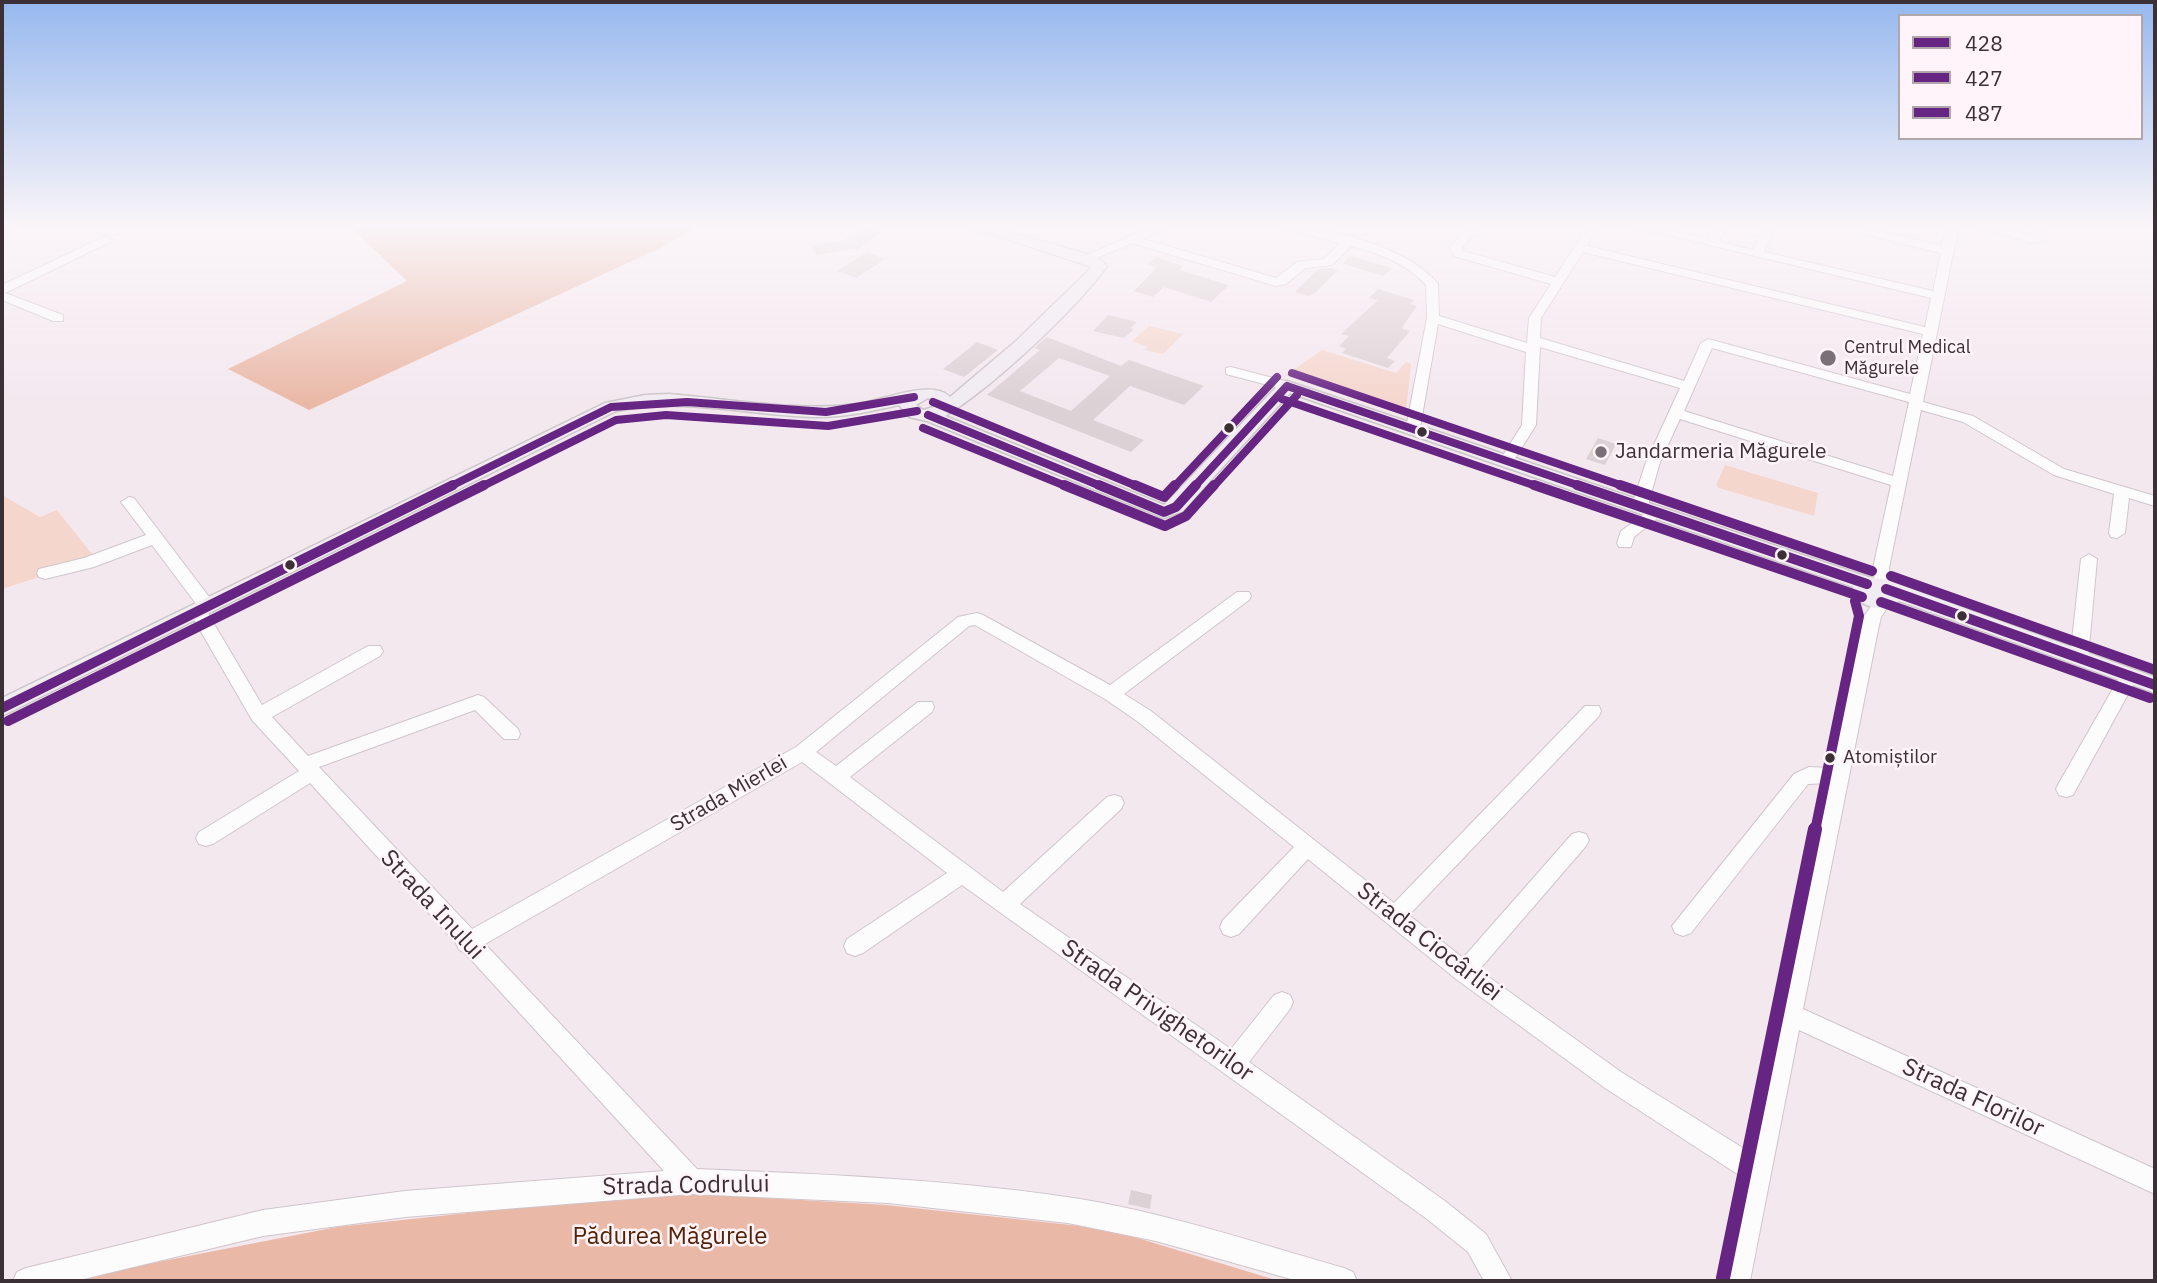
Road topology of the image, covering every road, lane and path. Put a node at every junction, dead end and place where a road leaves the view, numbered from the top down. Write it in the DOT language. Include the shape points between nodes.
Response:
graph roads {
  1 [pos="1082,285"];
  2 [pos="1430,285"];
  3 [pos="1556,285"];
  4 [pos="1735,285"];
  5 [pos="1889,285"];
  6 [pos="1940,285"];
  7 [pos="2,296"];
  8 [pos="1938,296"];
  9 [pos="58,318"];
  10 [pos="1433,318"];
  11 [pos="1931,332"];
  12 [pos="1532,344"];
  13 [pos="1231,371"];
  14 [pos="1287,386"];
  15 [pos="1687,386"];
  16 [pos="1916,402"];
  17 [pos="931,409"];
  18 [pos="1674,414"];
  19 [pos="1413,428"];
  20 [pos="1507,460"];
  21 [pos="1899,483"];
  22 [pos="2122,491"];
  23 [pos="2155,501"];
  24 [pos="129,502"];
  25 [pos="1647,508"];
  26 [pos="2117,533"];
  27 [pos="157,537"];
  28 [pos="1625,543"];
  29 [pos="2089,559"];
  30 [pos="45,573"];
  31 [pos="1876,592"];
  32 [pos="1243,596"];
  33 [pos="202,609"];
  34 [pos="973,618"];
  35 [pos="374,651"];
  36 [pos="2078,658"];
  37 [pos="2129,676"];
  38 [pos="2155,685"];
  39 [pos="1111,694"];
  40 [pos="926,707"];
  41 [pos="2,708"];
  42 [pos="1592,711"];
  43 [pos="259,715"];
  44 [pos="511,734"];
  45 [pos="803,752"];
  46 [pos="308,769"];
  47 [pos="1839,776"];
  48 [pos="836,777"];
  49 [pos="2066,789"];
  50 [pos="1114,803"];
  51 [pos="206,838"];
  52 [pos="1579,839"];
  53 [pos="1307,847"];
  54 [pos="962,874"];
  55 [pos="1004,905"];
  56 [pos="1395,916"];
  57 [pos="1683,926"];
  58 [pos="1231,927"];
  59 [pos="467,943"];
  60 [pos="855,946"];
  61 [pos="1464,972"];
  62 [pos="1282,1002"];
  63 [pos="1791,1014"];
  64 [pos="1233,1064"];
  65 [pos="1759,1172"];
  66 [pos="691,1181"];
  67 [pos="2155,1182"];
  68 [pos="26,1281"];
  69 [pos="1344,1281"];
  70 [pos="1499,1281"];
  71 [pos="1737,1281"];
  1 -- 17 [label="main road" via="977,383"];
  2 -- 10 [label="street" via="1434,293"];
  3 -- 12 [label="street" via="1539,309"];
  4 -- 11 [label="street"];
  5 -- 8 [label="street"];
  6 -- 8 [label="street"];
  7 -- 9 [label="street"];
  8 -- 11 [label="street"];
  10 -- 12 [label="street"];
  10 -- 19 [label="street"];
  11 -- 16 [label="street"];
  12 -- 15 [label="street"];
  12 -- 20 [label="street" via="1529,425"];
  13 -- 14 [label="street"];
  14 -- 17 [label="main road" via="1176,507 1164,512"];
  14 -- 19 [label="main road"];
  15 -- 16 [label="street" via="1708,343"];
  15 -- 18 [label="street"];
  16 -- 21 [label="street"];
  16 -- 22 [label="street" via="1968,419 2051,468"];
  17 -- 33 [label="main road" via="878,405 815,412 656,399 622,404 597,412"];
  18 -- 21 [label="street"];
  18 -- 25 [label="street" via="1653,463"];
  19 -- 20 [label="main road"];
  20 -- 25 [label="main road"];
  21 -- 31 [label="street"];
  22 -- 23 [label="street"];
  22 -- 26 [label="street"];
  24 -- 27 [label="street, Strada Inului"];
  25 -- 28 [label="street"];
  25 -- 31 [label="main road" via="1835,573"];
  27 -- 30 [label="street" via="88,563"];
  27 -- 33 [label="street, Strada Inului"];
  29 -- 36 [label="street"];
  31 -- 36 [label="main road"];
  31 -- 47 [label="street"];
  32 -- 39 [label="street"];
  33 -- 41 [label="main road"];
  33 -- 43 [label="street, Strada Inului"];
  34 -- 39 [label="street, Strada Ciocârliei"];
  34 -- 45 [label="street, Strada Mierlei"];
  35 -- 43 [label="street"];
  36 -- 37 [label="main road"];
  37 -- 38 [label="main road"];
  37 -- 49 [label="street"];
  39 -- 53 [label="street, Strada Ciocârliei"];
  40 -- 48 [label="street"];
  42 -- 56 [label="street"];
  43 -- 46 [label="street, Strada Inului"];
  44 -- 46 [label="street" via="478,702"];
  45 -- 48 [label="street, Strada Privighetorilor"];
  45 -- 59 [label="street, Strada Mierlei"];
  46 -- 51 [label="street"];
  46 -- 59 [label="street, Strada Inului"];
  47 -- 57 [label="street" via="1801,779"];
  47 -- 63 [label="street"];
  48 -- 54 [label="street, Strada Privighetorilor"];
  50 -- 55 [label="street"];
  52 -- 61 [label="street"];
  53 -- 56 [label="street, Strada Ciocârliei"];
  53 -- 58 [label="street"];
  54 -- 55 [label="street, Strada Privighetorilor"];
  54 -- 60 [label="street"];
  55 -- 64 [label="street, Strada Privighetorilor"];
  56 -- 61 [label="street, Strada Ciocârliei"];
  59 -- 66 [label="street, Strada Inului"];
  61 -- 65 [label="street, Strada Ciocârliei" via="1613,1080"];
  62 -- 64 [label="street"];
  63 -- 65 [label="street"];
  63 -- 67 [label="street, Strada Florilor"];
  64 -- 70 [label="street, Strada Privighetorilor" via="1469,1236 1485,1253"];
  65 -- 71 [label="street"];
  66 -- 68 [label="street, Strada Codrului" via="405,1204 263,1223"];
  66 -- 69 [label="street, Strada Codrului" via="888,1190 1079,1212 1156,1228"];
}
